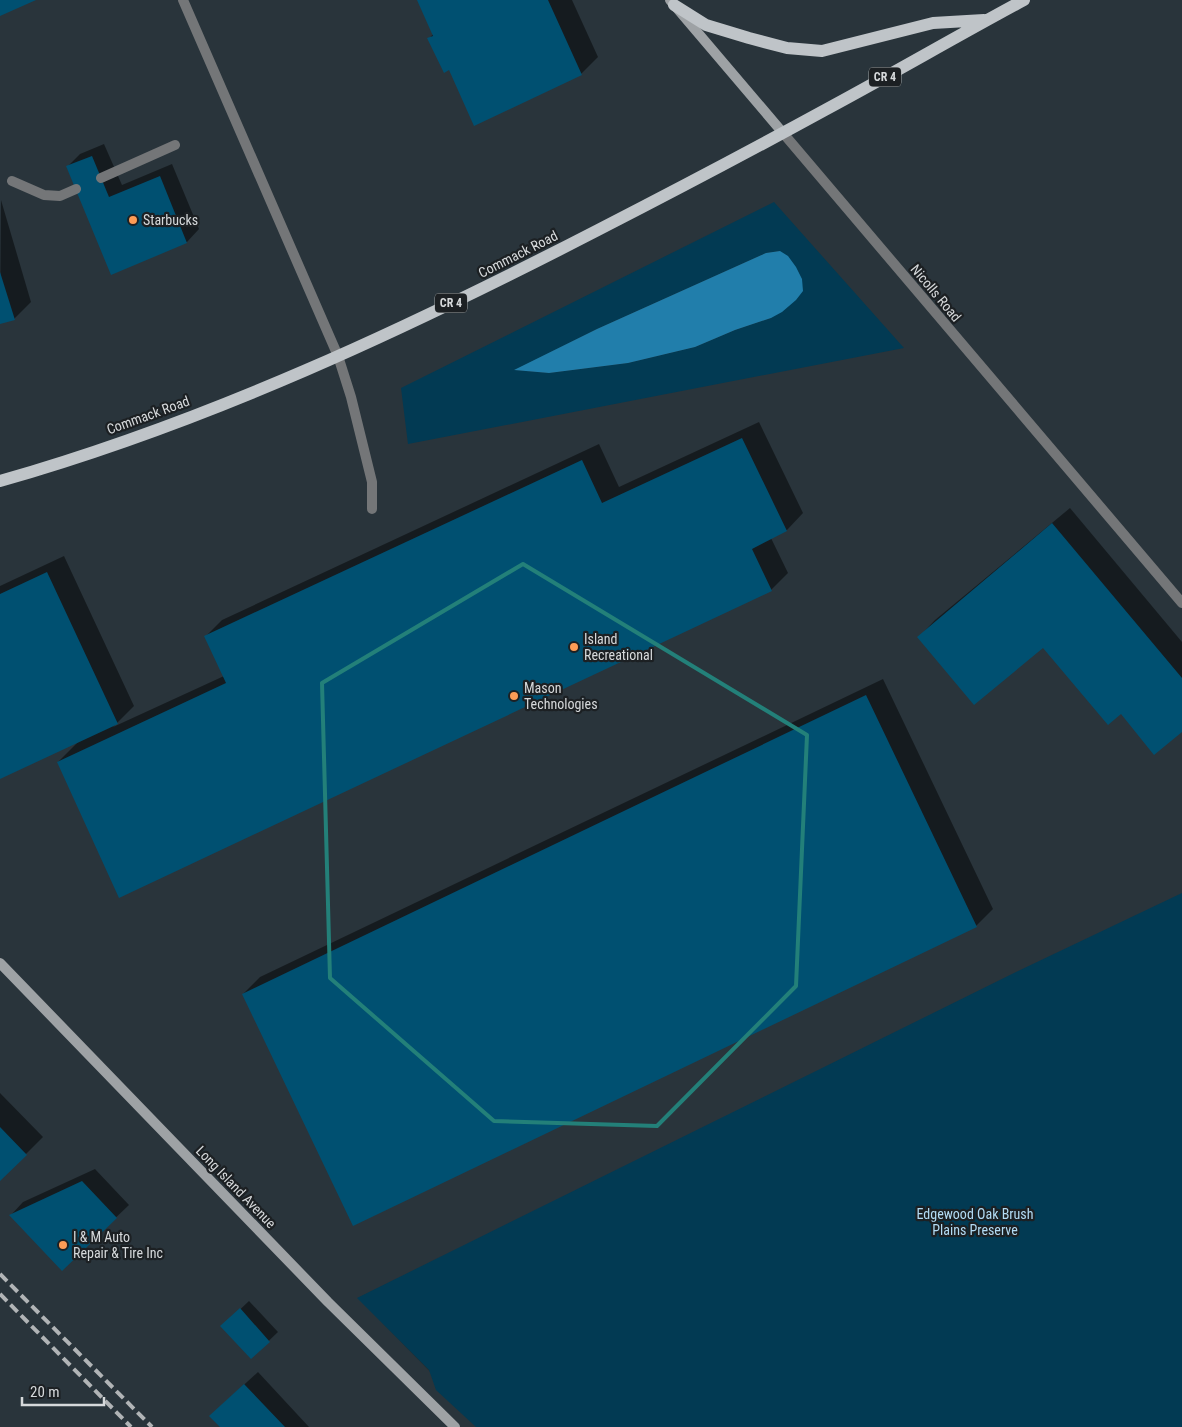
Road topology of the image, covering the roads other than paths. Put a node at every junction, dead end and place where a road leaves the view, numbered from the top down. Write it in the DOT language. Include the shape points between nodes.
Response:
graph roads {
  1 [pos="183,0"];
  2 [pos="1024,0"];
  3 [pos="672,2"];
  4 [pos="987,20"];
  5 [pos="783,133"];
  6 [pos="175,145"];
  7 [pos="101,178"];
  8 [pos="12,181"];
  9 [pos="76,190"];
  10 [pos="338,356"];
  11 [pos="0,481"];
  12 [pos="372,509"];
  13 [pos="1182,603"];
  14 [pos="0,963"];
  15 [pos="455,1427"];
  1 -- 10 [label="street"];
  2 -- 4 [label="main road, Commack Road / CR 4"];
  3 -- 4 [label="main road" via="706,24 787,48 822,51 933,23"];
  3 -- 5 [label="street, Nicolls Road"];
  4 -- 5 [label="main road, Commack Road / CR 4"];
  5 -- 10 [label="main road, Commack Road / CR 4" via="490,285"];
  5 -- 13 [label="street, Nicolls Road"];
  6 -- 7 [label="street"];
  8 -- 9 [label="street" via="44,195 60,196"];
  10 -- 11 [label="main road, Commack Road / CR 4" via="170,424"];
  10 -- 12 [label="street" via="352,397 372,482"];
  14 -- 15 [label="street, Long Island Avenue" via="328,1302"];
}
